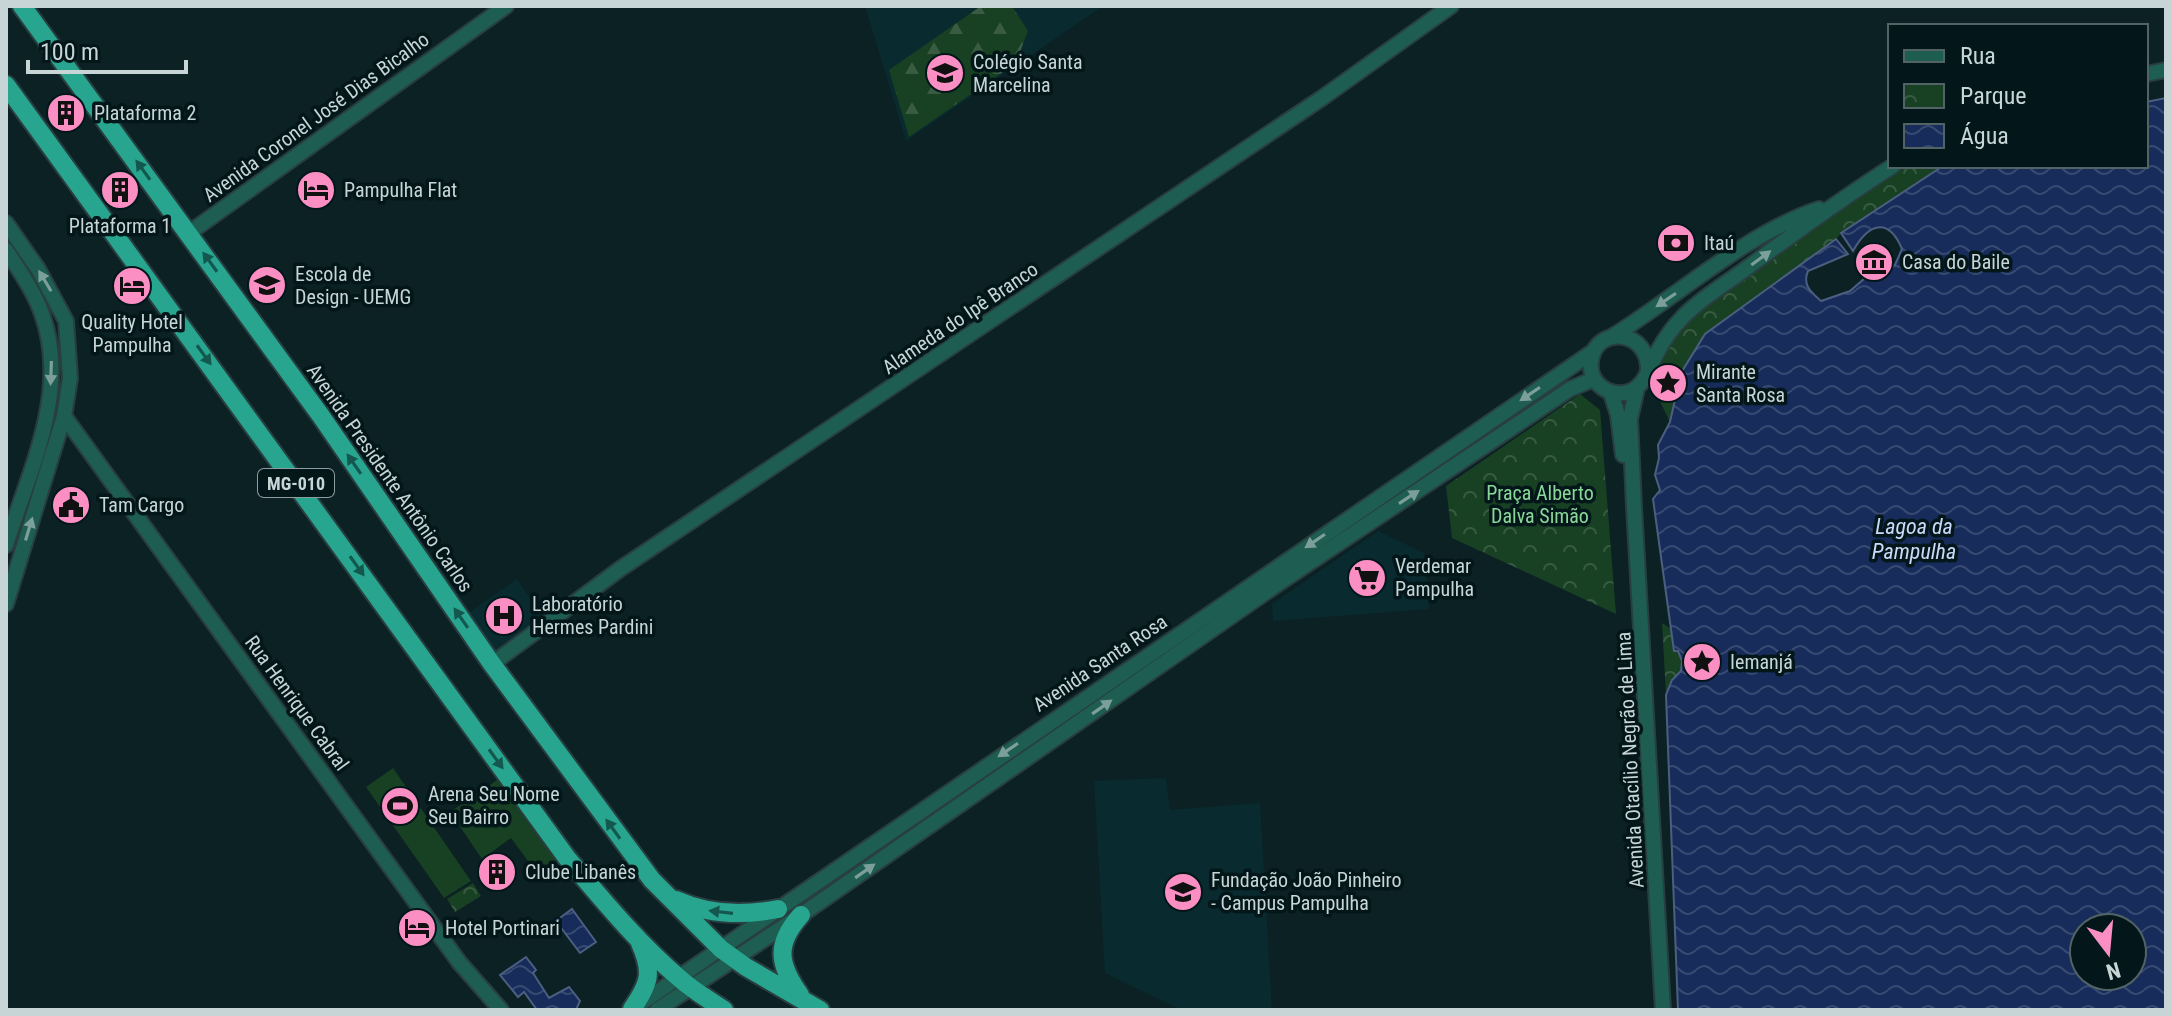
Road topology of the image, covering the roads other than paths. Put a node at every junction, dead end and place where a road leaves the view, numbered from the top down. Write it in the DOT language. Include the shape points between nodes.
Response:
graph roads {
  1 [pos="22,6"];
  2 [pos="506,6"];
  3 [pos="1451,6"];
  4 [pos="6,85"];
  5 [pos="1890,168"];
  6 [pos="1834,204"];
  7 [pos="6,223"];
  8 [pos="189,233"];
  9 [pos="6,250"];
  10 [pos="1722,261"];
  11 [pos="1705,299"];
  12 [pos="1609,338"];
  13 [pos="1594,351"];
  14 [pos="1648,371"];
  15 [pos="1594,379"];
  16 [pos="1637,388"];
  17 [pos="1611,393"];
  18 [pos="64,416"];
  19 [pos="1634,507"];
  20 [pos="6,545"];
  21 [pos="6,604"];
  22 [pos="492,664"];
  23 [pos="667,896"];
  24 [pos="778,909"];
  25 [pos="801,915"];
  26 [pos="637,937"];
  27 [pos="728,954"];
  28 [pos="685,983"];
  29 [pos="812,1005"];
  30 [pos="501,1010"];
  31 [pos="631,1010"];
  32 [pos="657,1010"];
  33 [pos="724,1010"];
  34 [pos="1663,1010"];
  8 -- 1 [label="highway, Avenida Presidente Antônio Carlos / MG-010, one-way"];
  2 -- 8 [label="street, Avenida Coronel José Dias Bicalho"];
  3 -- 22 [label="street, Alameda do Ipê Branco" via="620,569"];
  4 -- 26 [label="highway, MG-010, one-way" via="567,858"];
  5 -- 6 [label="street"];
  6 -- 10 [label="street" via="1795,217"];
  11 -- 6 [label="street, one-way"];
  18 -- 7 [label="street, one-way" via="70,378 66,321"];
  22 -- 8 [label="highway, Avenida Presidente Antônio Carlos / MG-010, one-way"];
  9 -- 20 [label="street, one-way" via="42,311 52,374 49,411"];
  10 -- 11 [label="street" via="1723,278"];
  10 -- 12 [label="street, one-way"];
  11 -- 14 [label="street" via="1683,317"];
  12 -- 13 [label="street"];
  12 -- 14 [label="street" via="1635,340 1646,353"];
  13 -- 15 [label="street"];
  13 -- 24 [label="street, Avenida Santa Rosa, one-way"];
  14 -- 16 [label="street"];
  15 -- 17 [label="street"];
  25 -- 15 [label="street, Avenida Santa Rosa, one-way" via="1279,583 1570,389"];
  16 -- 17 [label="street"];
  16 -- 19 [label="street, Avenida Otacílio Negrão de Lima" via="1630,419"];
  17 -- 19 [label="street, Avenida Otacílio Negrão de Lima"];
  21 -- 18 [label="street, one-way"];
  18 -- 30 [label="street, Rua Henrique Cabral" via="459,962"];
  19 -- 34 [label="street, Avenida Otacílio Negrão de Lima"];
  23 -- 22 [label="highway, Avenida Presidente Antônio Carlos / MG-010, one-way"];
  24 -- 23 [label="highway, one-way" via="729,914"];
  23 -- 27 [label="highway, Avenida Presidente Antônio Carlos / MG-010"];
  24 -- 27 [label="street, Avenida Santa Rosa"];
  25 -- 27 [label="street, Avenida Santa Rosa"];
  25 -- 29 [label="highway" via="782,950 789,980"];
  26 -- 28 [label="highway, MG-010"];
  26 -- 31 [label="highway" via="647,959 648,979"];
  27 -- 28 [label="street, Avenida Santa Rosa"];
  27 -- 29 [label="highway, Avenida Presidente Antônio Carlos / MG-010"];
  28 -- 31 [label="street, Avenida Santa Rosa"];
  28 -- 32 [label="street, Avenida Santa Rosa"];
  28 -- 33 [label="highway, MG-010"];
}
